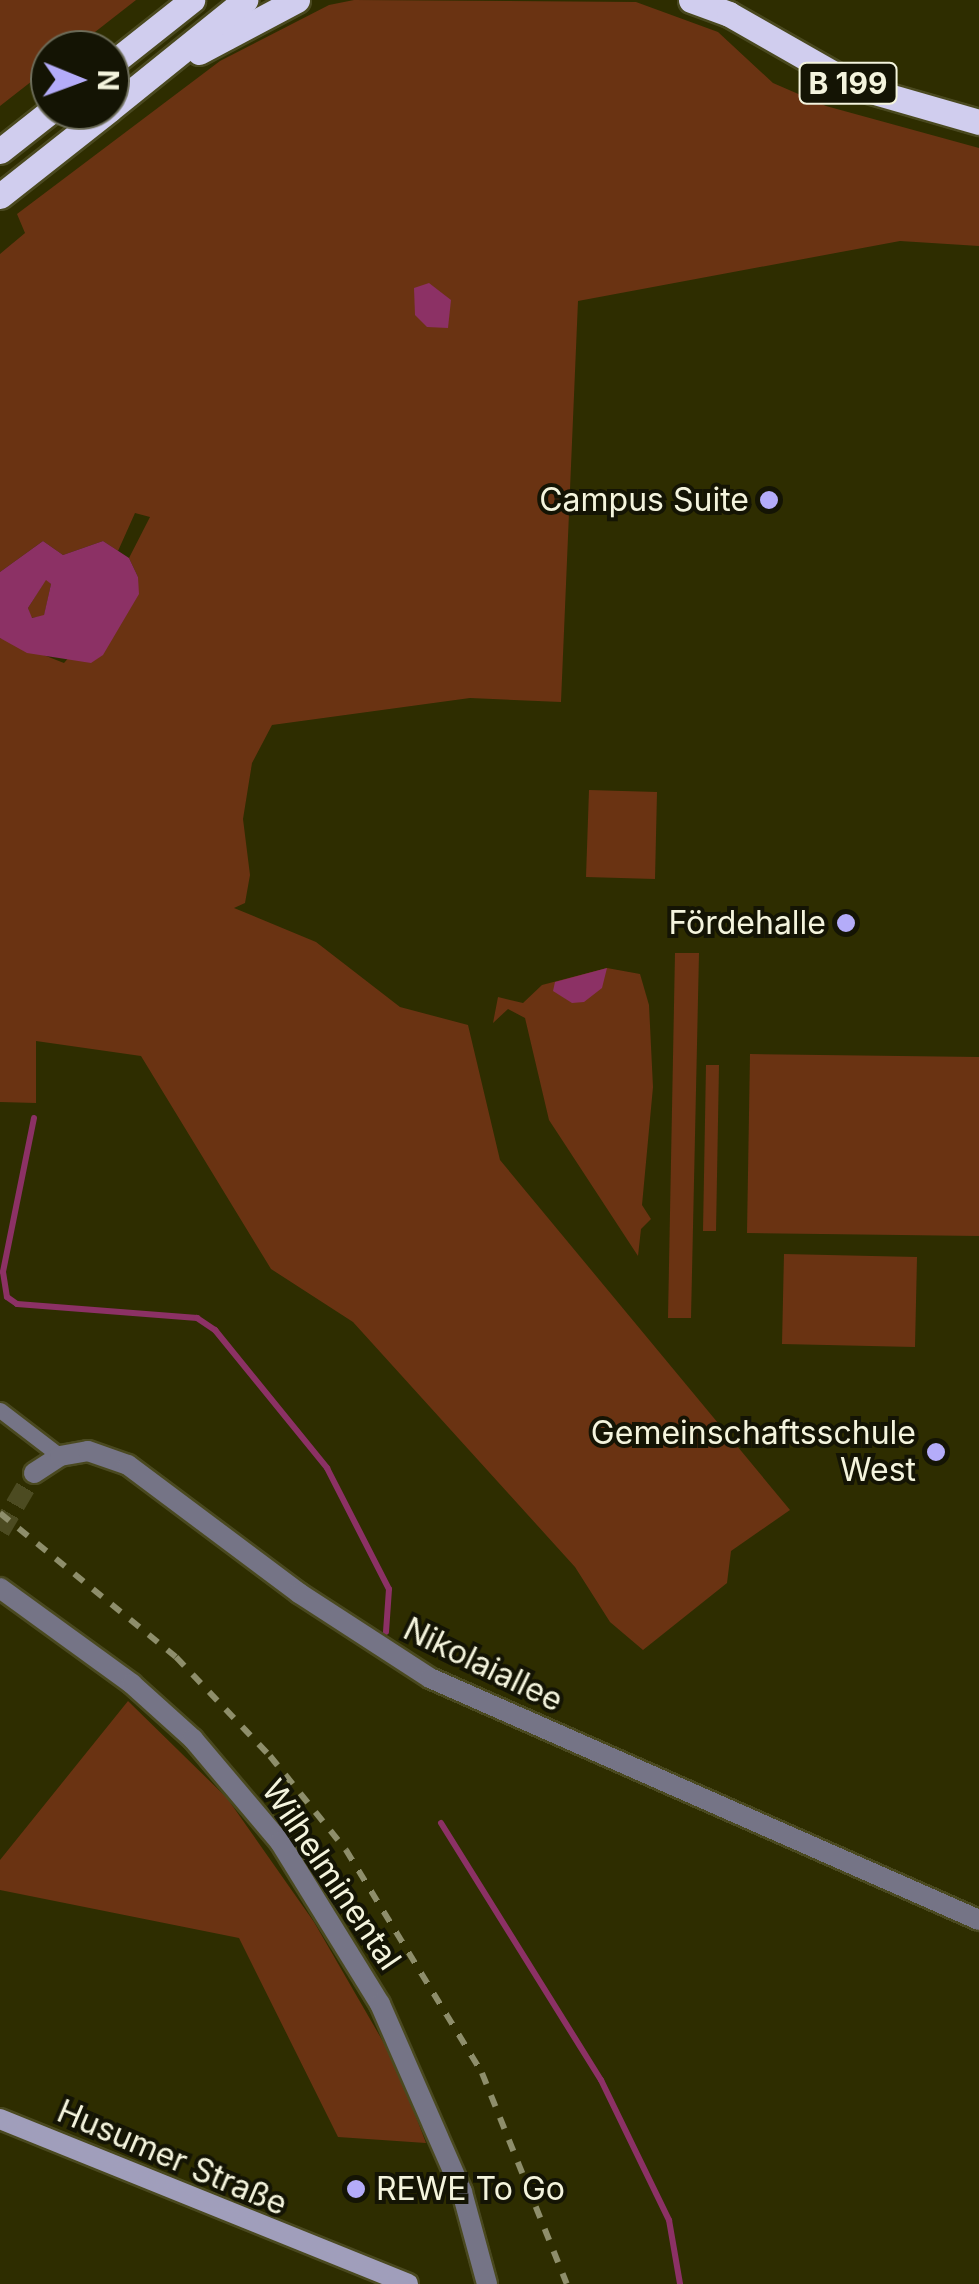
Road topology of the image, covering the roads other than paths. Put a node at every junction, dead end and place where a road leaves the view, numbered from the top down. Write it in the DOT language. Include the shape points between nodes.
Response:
graph roads {
  1 [pos="192,0"];
  2 [pos="245,0"];
  3 [pos="298,0"];
  4 [pos="692,0"];
  5 [pos="723,7"];
  6 [pos="130,48"];
  7 [pos="146,80"];
  8 [pos="130,93"];
  9 [pos="979,122"];
  10 [pos="30,127"];
  11 [pos="83,130"];
  12 [pos="0,151"];
  13 [pos="0,196"];
  14 [pos="0,1410"];
  15 [pos="60,1456"];
  16 [pos="34,1473"];
  17 [pos="0,1588"];
  18 [pos="979,1920"];
  19 [pos="0,2119"];
  20 [pos="320,2253"];
  21 [pos="365,2284"];
  22 [pos="408,2284"];
  23 [pos="487,2284"];
  1 -- 6 [label="highway"];
  2 -- 7 [label="highway"];
  3 -- 7 [label="highway"];
  4 -- 5 [label="highway, B 199"];
  5 -- 9 [label="highway, B 199" via="857,88"];
  7 -- 8 [label="highway"];
  10 -- 12 [label="highway"];
  11 -- 13 [label="highway"];
  14 -- 15 [label="street"];
  15 -- 16 [label="street"];
  15 -- 18 [label="street, Nikolaiallee" via="88,1451 128,1466 299,1593 430,1678"];
  17 -- 23 [label="street, Wilhelminental" via="132,1684 193,1739 280,1842 329,1914 396,2039 462,2192"];
  19 -- 20 [label="main road, Husumer Straße"];
  20 -- 21 [label="main road, Husumer Straße"];
  20 -- 22 [label="main road, Husumer Straße"];
}
